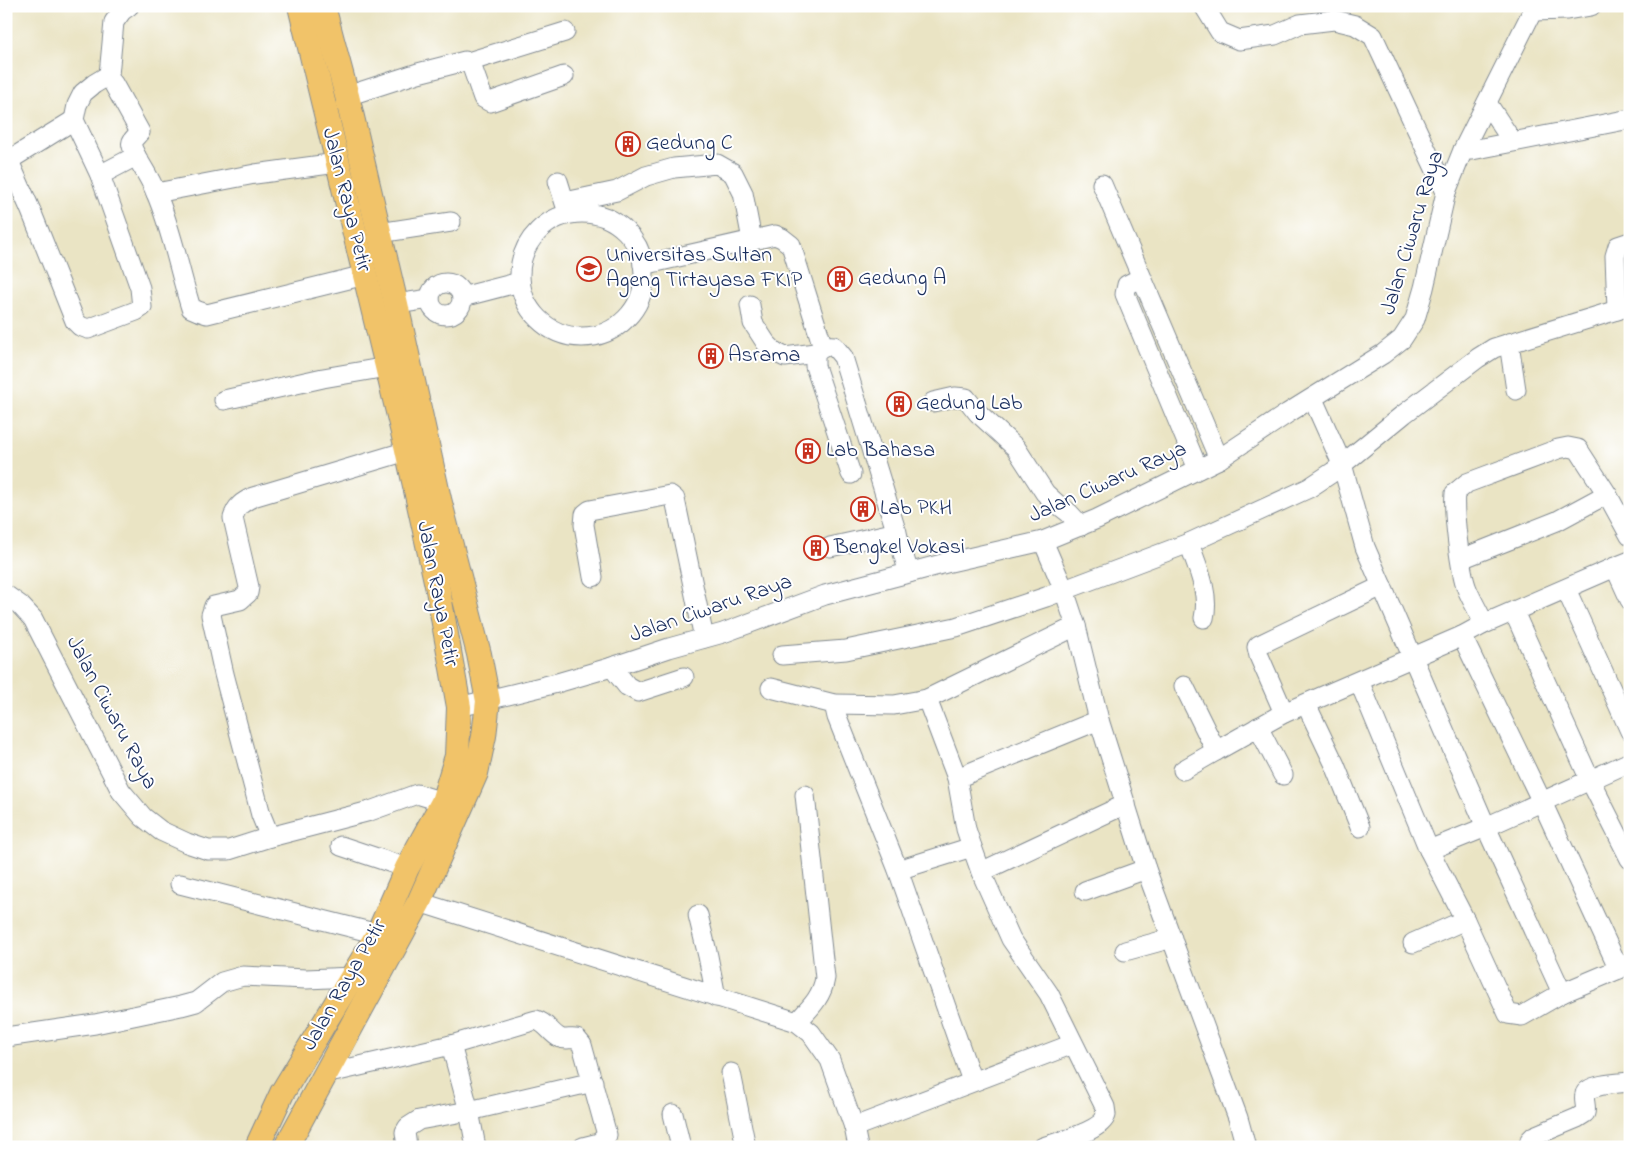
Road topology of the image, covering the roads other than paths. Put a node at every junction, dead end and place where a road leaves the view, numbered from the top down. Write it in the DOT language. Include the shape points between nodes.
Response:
graph roads {
  1 [pos="129,6"];
  2 [pos="300,6"];
  3 [pos="323,6"];
  4 [pos="1204,6"];
  5 [pos="1591,6"];
  6 [pos="1534,9"];
  7 [pos="565,32"];
  8 [pos="468,62"];
  9 [pos="564,76"];
  10 [pos="113,83"];
  11 [pos="347,96"];
  12 [pos="1487,103"];
  13 [pos="1630,119"];
  14 [pos="74,120"];
  15 [pos="1512,141"];
  16 [pos="1463,150"];
  17 [pos="136,156"];
  18 [pos="8,161"];
  19 [pos="337,162"];
  20 [pos="100,175"];
  21 [pos="558,181"];
  22 [pos="1102,184"];
  23 [pos="1446,192"];
  24 [pos="156,193"];
  25 [pos="567,208"];
  26 [pos="451,222"];
  27 [pos="379,233"];
  28 [pos="752,240"];
  29 [pos="1630,242"];
  30 [pos="643,265"];
  31 [pos="365,275"];
  32 [pos="1141,278"];
  33 [pos="520,282"];
  34 [pos="396,304"];
  35 [pos="750,305"];
  36 [pos="1623,308"];
  37 [pos="1509,343"];
  38 [pos="819,350"];
  39 [pos="387,368"];
  40 [pos="1516,390"];
  41 [pos="1313,399"];
  42 [pos="224,400"];
  43 [pos="933,402"];
  44 [pos="1205,427"];
  45 [pos="1184,436"];
  46 [pos="407,451"];
  47 [pos="1219,459"];
  48 [pos="1342,464"];
  49 [pos="1198,470"];
  50 [pos="851,474"];
  51 [pos="1607,494"];
  52 [pos="1081,526"];
  53 [pos="897,532"];
  54 [pos="1630,536"];
  55 [pos="1043,541"];
  56 [pos="1189,543"];
  57 [pos="830,547"];
  58 [pos="1461,559"];
  59 [pos="1622,564"];
  60 [pos="909,573"];
  61 [pos="593,577"];
  62 [pos="1382,586"];
  63 [pos="1566,589"];
  64 [pos="1064,590"];
  65 [pos="6,595"];
  66 [pos="1630,600"];
  67 [pos="1514,612"];
  68 [pos="1204,618"];
  69 [pos="1484,624"];
  70 [pos="1076,626"];
  71 [pos="1462,636"];
  72 [pos="704,638"];
  73 [pos="782,655"];
  74 [pos="1412,658"];
  75 [pos="612,667"];
  76 [pos="684,677"];
  77 [pos="1359,681"];
  78 [pos="1184,686"];
  79 [pos="771,688"];
  80 [pos="927,699"];
  81 [pos="488,701"];
  82 [pos="834,704"];
  83 [pos="1306,704"];
  84 [pos="459,707"];
  85 [pos="1284,713"];
  86 [pos="1099,720"];
  87 [pos="1258,727"];
  88 [pos="1630,731"];
  89 [pos="1216,751"];
  90 [pos="1630,762"];
  91 [pos="1182,770"];
  92 [pos="1284,775"];
  93 [pos="957,778"];
  94 [pos="1590,780"];
  95 [pos="805,795"];
  96 [pos="443,802"];
  97 [pos="1542,802"];
  98 [pos="1126,804"];
  99 [pos="1486,827"];
  100 [pos="266,828"];
  101 [pos="1360,828"];
  102 [pos="341,846"];
  103 [pos="972,847"];
  104 [pos="1429,850"];
  105 [pos="1630,859"];
  106 [pos="407,868"];
  107 [pos="1146,869"];
  108 [pos="898,870"];
  109 [pos="981,872"];
  110 [pos="180,884"];
  111 [pos="1085,891"];
  112 [pos="419,902"];
  113 [pos="698,914"];
  114 [pos="1465,920"];
  115 [pos="378,934"];
  116 [pos="1172,938"];
  117 [pos="1413,943"];
  118 [pos="1125,950"];
  119 [pos="1624,966"];
  120 [pos="353,977"];
  121 [pos="1562,993"];
  122 [pos="716,997"];
  123 [pos="797,1022"];
  124 [pos="6,1037"];
  125 [pos="1073,1044"];
  126 [pos="451,1045"];
  127 [pos="731,1073"];
  128 [pos="325,1074"];
  129 [pos="972,1081"];
  130 [pos="592,1082"];
  131 [pos="1630,1082"];
  132 [pos="469,1111"];
  133 [pos="673,1114"];
  134 [pos="854,1127"];
  135 [pos="1078,1141"];
  136 [pos="258,1147"];
  137 [pos="286,1147"];
  138 [pos="407,1147"];
  139 [pos="476,1147"];
  140 [pos="583,1147"];
  141 [pos="682,1147"];
  142 [pos="746,1147"];
  143 [pos="858,1147"];
  144 [pos="1043,1147"];
  145 [pos="1246,1147"];
  146 [pos="1529,1147"];
  1 -- 14 [label="street" via="114,22 109,75 83,93"];
  2 -- 19 [label="main road, Jalan Raya Petir"];
  3 -- 11 [label="main road, Jalan Raya Petir"];
  4 -- 23 [label="street" via="1220,32 1238,40 1275,35 1300,24 1334,20 1355,25 1373,36"];
  5 -- 6 [label="street"];
  6 -- 12 [label="street, Jalan Ciwaru Raya"];
  7 -- 8 [label="street"];
  8 -- 9 [label="street" via="483,98 490,102"];
  8 -- 11 [label="street" via="418,73"];
  10 -- 17 [label="street" via="140,132 130,144"];
  11 -- 27 [label="main road, Jalan Raya Petir"];
  12 -- 15 [label="street"];
  12 -- 16 [label="street, Jalan Ciwaru Raya"];
  13 -- 15 [label="street"];
  14 -- 18 [label="street"];
  14 -- 20 [label="street"];
  15 -- 16 [label="street"];
  16 -- 23 [label="street, Jalan Ciwaru Raya"];
  17 -- 20 [label="street"];
  17 -- 24 [label="street"];
  18 -- 20 [label="street" via="32,211 75,320 88,329 136,311 143,302"];
  19 -- 24 [label="street"];
  19 -- 31 [label="main road, Jalan Raya Petir"];
  21 -- 25 [label="street"];
  22 -- 32 [label="street"];
  23 -- 41 [label="street, Jalan Ciwaru Raya" via="1415,319 1402,339 1384,354"];
  24 -- 31 [label="street" via="191,308 198,311 208,314"];
  25 -- 28 [label="street" via="617,191 646,176 674,168 718,164 733,173 743,194"];
  25 -- 30 [label="street" via="598,215 619,226 635,243"];
  25 -- 33 [label="street" via="530,241 522,260"];
  26 -- 27 [label="street"];
  27 -- 34 [label="main road, Jalan Raya Petir"];
  28 -- 30 [label="street"];
  28 -- 38 [label="street" via="775,235 791,245"];
  29 -- 36 [label="street" via="1618,246 1614,256"];
  30 -- 33 [label="street" via="642,288 633,309 617,326 596,335 573,336 547,325 527,304"];
  31 -- 39 [label="main road, Jalan Raya Petir"];
  32 -- 44 [label="street"];
  32 -- 45 [label="street" via="1126,285 1125,294"];
  33 -- 34 [label="street" via="462,296 457,288 444,283 434,288 430,299"];
  34 -- 81 [label="main road, Jalan Raya Petir"];
  35 -- 38 [label="street" via="753,323 776,352 785,357"];
  36 -- 37 [label="street"];
  37 -- 40 [label="street"];
  37 -- 48 [label="street" via="1478,358"];
  38 -- 50 [label="street" via="815,366"];
  38 -- 53 [label="street" via="834,346 843,357"];
  39 -- 42 [label="street" via="323,378"];
  39 -- 46 [label="main road, Jalan Raya Petir"];
  41 -- 47 [label="street, Jalan Ciwaru Raya"];
  41 -- 48 [label="street"];
  43 -- 52 [label="street" via="955,396 966,398 1016,448 1045,493"];
  44 -- 45 [label="street"];
  44 -- 47 [label="street"];
  45 -- 49 [label="street"];
  46 -- 84 [label="main road, Jalan Raya Petir" via="438,590"];
  46 -- 100 [label="street" via="253,497 234,512 248,593 240,600 214,606 211,615"];
  47 -- 49 [label="street, Jalan Ciwaru Raya"];
  48 -- 56 [label="street" via="1309,488"];
  48 -- 62 [label="street" via="1366,548"];
  49 -- 52 [label="street, Jalan Ciwaru Raya"];
  51 -- 54 [label="street"];
  51 -- 58 [label="street" via="1557,521"];
  51 -- 58 [label="street" via="1578,449 1568,446 1467,483 1455,493 1454,504"];
  52 -- 55 [label="street, Jalan Ciwaru Raya"];
  53 -- 57 [label="street"];
  53 -- 60 [label="street"];
  55 -- 60 [label="street, Jalan Ciwaru Raya"];
  55 -- 64 [label="street"];
  56 -- 64 [label="street"];
  56 -- 68 [label="street" via="1206,596"];
  58 -- 69 [label="street" via="1466,587"];
  59 -- 63 [label="street"];
  59 -- 66 [label="street"];
  60 -- 72 [label="street, Jalan Ciwaru Raya" via="825,595"];
  61 -- 72 [label="street" via="585,514 590,510 670,495 675,499"];
  62 -- 74 [label="street"];
  62 -- 85 [label="street" via="1259,645 1259,656"];
  63 -- 67 [label="street"];
  63 -- 88 [label="street"];
  64 -- 70 [label="street"];
  64 -- 73 [label="street" via="956,627 846,650"];
  65 -- 100 [label="street, Jalan Ciwaru Raya" via="33,619 121,791 143,817 161,831 208,850 229,850"];
  67 -- 69 [label="street"];
  67 -- 94 [label="street"];
  69 -- 71 [label="street"];
  70 -- 80 [label="street"];
  70 -- 86 [label="street"];
  71 -- 74 [label="street"];
  71 -- 97 [label="street"];
  72 -- 75 [label="street, Jalan Ciwaru Raya"];
  74 -- 77 [label="street"];
  74 -- 99 [label="street"];
  75 -- 76 [label="street" via="627,686 638,692"];
  75 -- 81 [label="street, Jalan Ciwaru Raya"];
  77 -- 83 [label="street"];
  77 -- 104 [label="street"];
  78 -- 89 [label="street"];
  79 -- 82 [label="street"];
  80 -- 82 [label="street" via="894,705"];
  80 -- 93 [label="street"];
  81 -- 84 [label="street, Jalan Ciwaru Raya"];
  81 -- 112 [label="main road, Jalan Raya Petir" via="476,773"];
  82 -- 108 [label="street"];
  83 -- 85 [label="street"];
  83 -- 101 [label="street"];
  84 -- 96 [label="main road, Jalan Raya Petir" via="457,756"];
  85 -- 87 [label="street"];
  86 -- 93 [label="street"];
  86 -- 98 [label="street"];
  87 -- 89 [label="street"];
  87 -- 92 [label="street"];
  89 -- 91 [label="street"];
  90 -- 94 [label="street"];
  93 -- 103 [label="street"];
  94 -- 97 [label="street"];
  94 -- 105 [label="street"];
  95 -- 123 [label="street" via="826,978 815,1003"];
  96 -- 100 [label="street, Jalan Ciwaru Raya" via="417,794 370,811"];
  96 -- 106 [label="main road, Jalan Raya Petir"];
  97 -- 99 [label="street"];
  97 -- 119 [label="street"];
  98 -- 107 [label="street"];
  98 -- 109 [label="street"];
  99 -- 104 [label="street"];
  99 -- 121 [label="street"];
  102 -- 106 [label="street"];
  103 -- 108 [label="street"];
  103 -- 109 [label="street"];
  104 -- 114 [label="street"];
  106 -- 115 [label="main road, Jalan Raya Petir"];
  107 -- 111 [label="street"];
  107 -- 116 [label="street"];
  108 -- 129 [label="street"];
  109 -- 125 [label="street" via="1010,939 1049,994"];
  110 -- 115 [label="street"];
  112 -- 122 [label="street"];
  112 -- 128 [label="main road, Jalan Raya Petir"];
  113 -- 122 [label="street"];
  114 -- 117 [label="street"];
  114 -- 121 [label="street" via="1508,1014 1522,1016"];
  115 -- 120 [label="main road, Jalan Raya Petir"];
  116 -- 118 [label="street"];
  116 -- 145 [label="street"];
  119 -- 121 [label="street"];
  120 -- 124 [label="street" via="243,976 222,982 196,1002 181,1006 95,1024"];
  120 -- 136 [label="main road, Jalan Raya Petir" via="282,1093"];
  122 -- 123 [label="street"];
  123 -- 134 [label="street" via="811,1033 830,1060"];
  125 -- 129 [label="street"];
  125 -- 135 [label="street" via="1106,1115"];
  126 -- 128 [label="street"];
  126 -- 130 [label="street" via="540,1021 559,1037 580,1042"];
  126 -- 132 [label="street"];
  127 -- 142 [label="street"];
  128 -- 137 [label="main road, Jalan Raya Petir"];
  129 -- 134 [label="street"];
  130 -- 132 [label="street"];
  130 -- 140 [label="street" via="607,1135 599,1142"];
  131 -- 146 [label="street" via="1588,1090 1584,1096 1585,1113 1534,1136"];
  132 -- 138 [label="street" via="413,1123 405,1132"];
  132 -- 139 [label="street"];
  133 -- 141 [label="street"];
  134 -- 143 [label="street"];
  135 -- 144 [label="street"];
}
